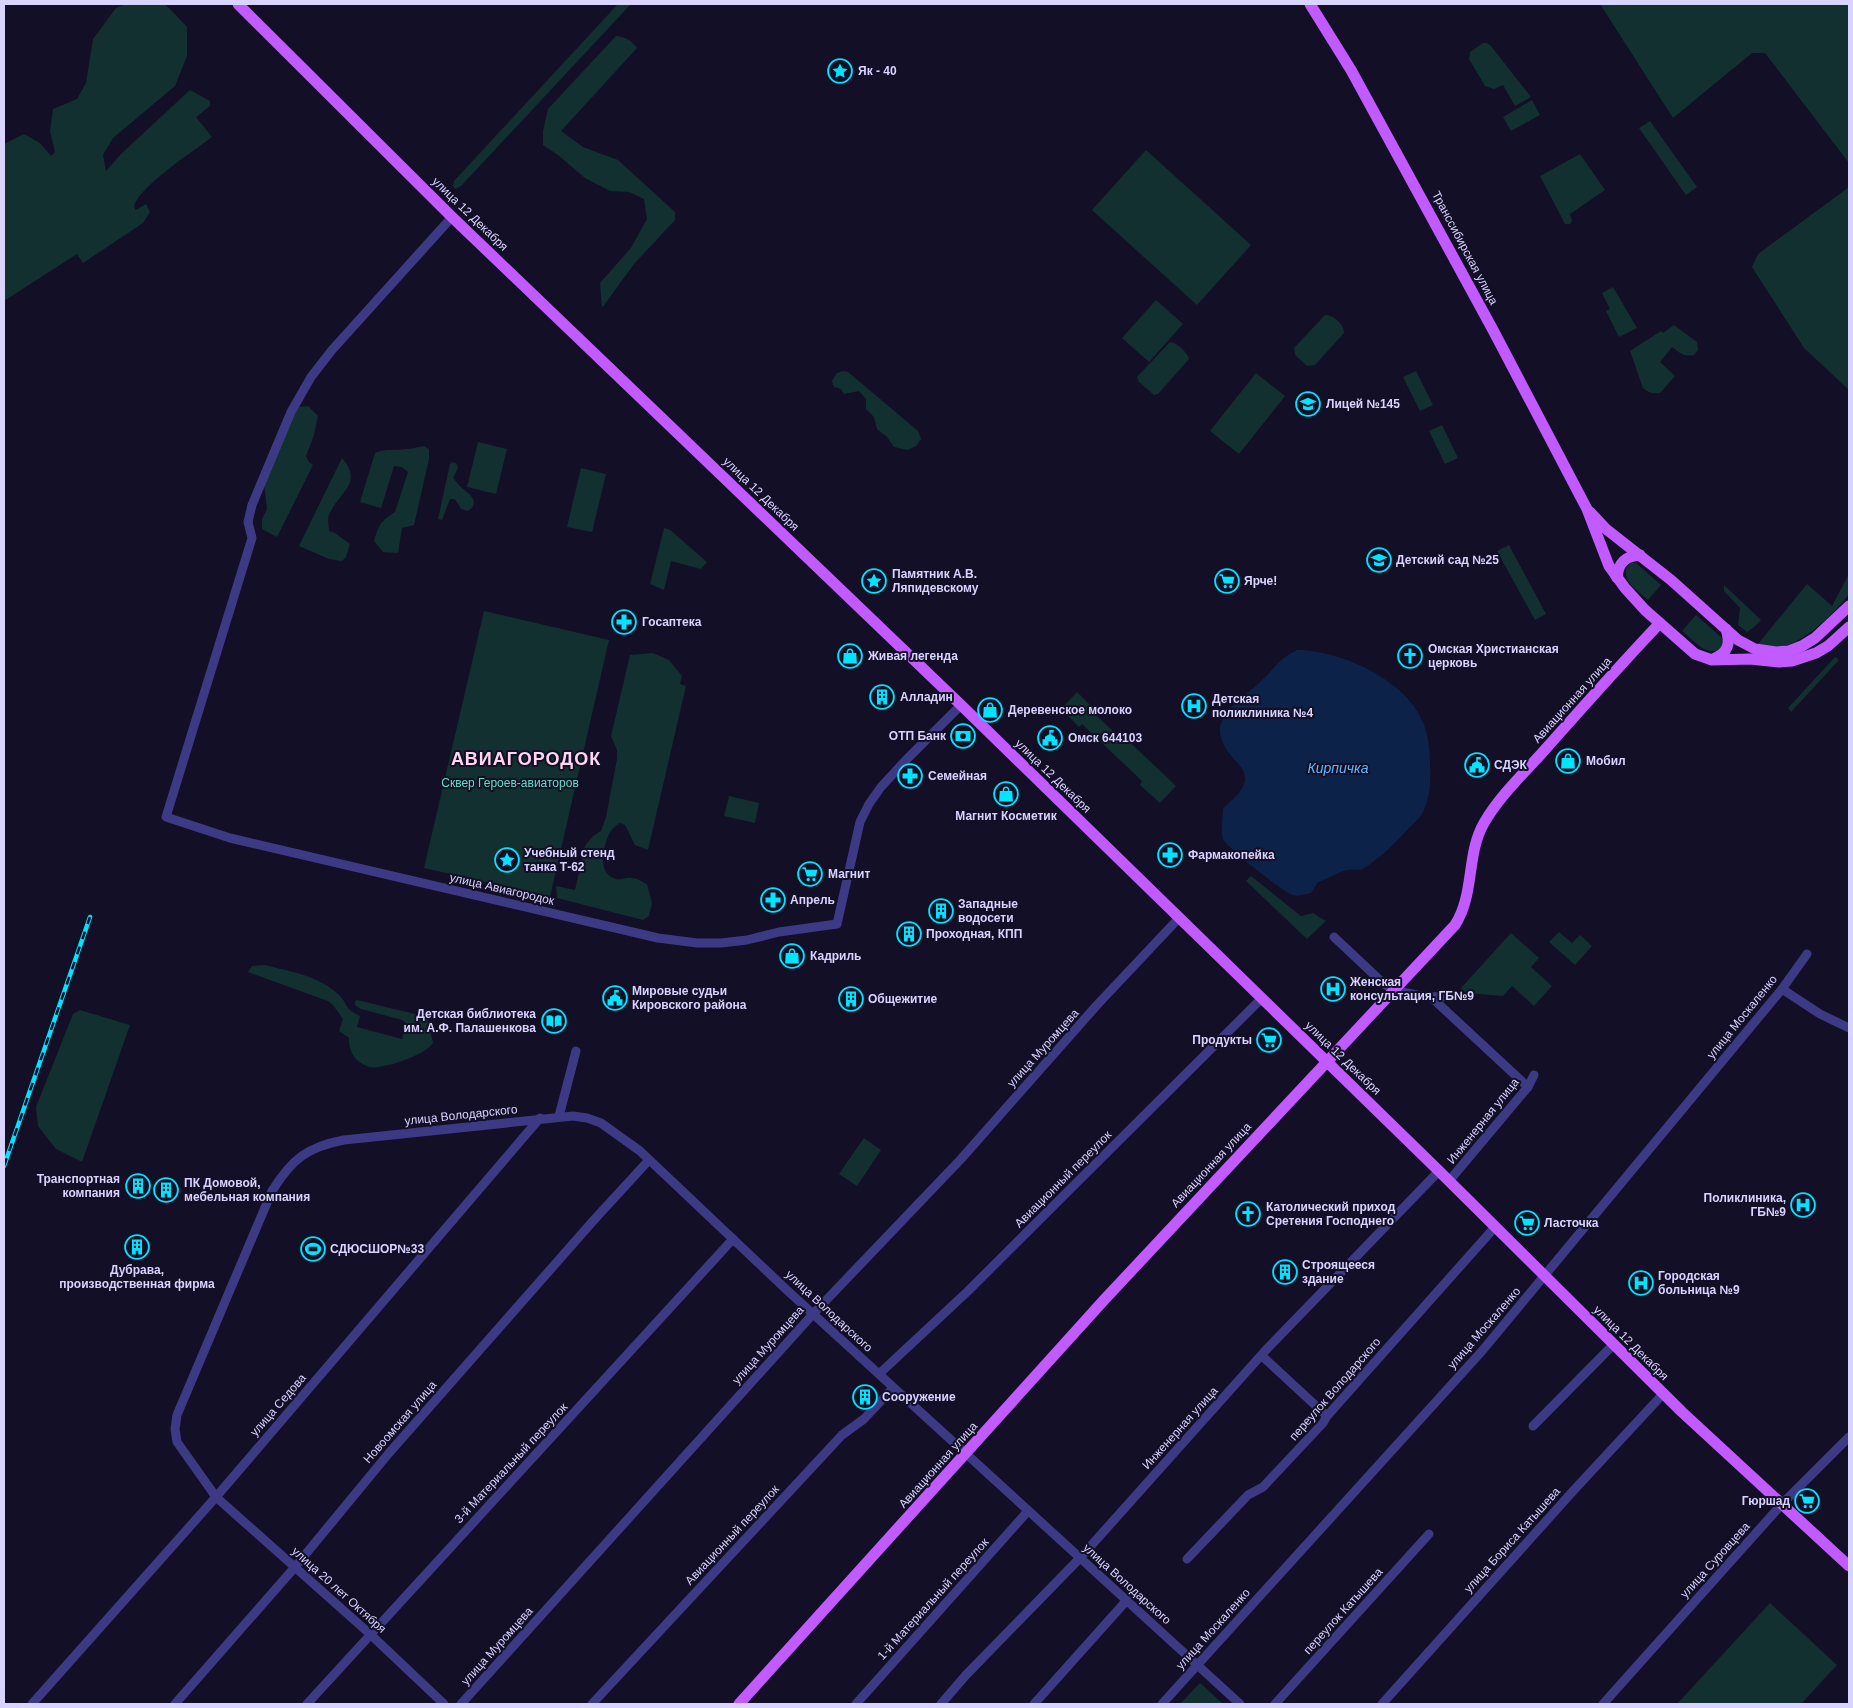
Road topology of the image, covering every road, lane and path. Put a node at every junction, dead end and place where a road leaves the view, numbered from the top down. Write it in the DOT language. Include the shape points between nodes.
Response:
graph roads {
  1 [pos="238,4"];
  2 [pos="1310,4"];
  3 [pos="452,217"];
  4 [pos="1586,509"];
  5 [pos="1640,555"];
  6 [pos="1617,578"];
  7 [pos="1849,606"];
  8 [pos="1660,623"];
  9 [pos="1849,627"];
  10 [pos="1726,629"];
  11 [pos="1712,660"];
  12 [pos="961,705"];
  13 [pos="1179,918"];
  14 [pos="1334,937"];
  15 [pos="1807,954"];
  16 [pos="1782,989"];
  17 [pos="1394,990"];
  18 [pos="1431,997"];
  19 [pos="1443,997"];
  20 [pos="1261,999"];
  21 [pos="1849,1028"];
  22 [pos="576,1051"];
  23 [pos="1326,1062"];
  24 [pos="1534,1075"];
  25 [pos="1528,1087"];
  26 [pos="559,1116"];
  27 [pos="540,1118"];
  28 [pos="649,1160"];
  29 [pos="1439,1171"];
  30 [pos="1449,1181"];
  31 [pos="1495,1227"];
  32 [pos="733,1239"];
  33 [pos="1545,1276"];
  34 [pos="813,1314"];
  35 [pos="1614,1344"];
  36 [pos="1262,1356"];
  37 [pos="879,1374"];
  38 [pos="893,1388"];
  39 [pos="1664,1394"];
  40 [pos="1327,1416"];
  41 [pos="1533,1426"];
  42 [pos="1849,1437"];
  43 [pos="966,1455"];
  44 [pos="216,1497"];
  45 [pos="1782,1504"];
  46 [pos="1028,1511"];
  47 [pos="1429,1534"];
  48 [pos="1080,1558"];
  49 [pos="1187,1559"];
  50 [pos="1849,1566"];
  51 [pos="295,1567"];
  52 [pos="1127,1600"];
  53 [pos="370,1634"];
  54 [pos="1198,1665"];
  55 [pos="32,1704"];
  56 [pos="175,1704"];
  57 [pos="307,1704"];
  58 [pos="444,1704"];
  59 [pos="461,1704"];
  60 [pos="592,1704"];
  61 [pos="739,1704"];
  62 [pos="856,1704"];
  63 [pos="941,1704"];
  64 [pos="1034,1704"];
  65 [pos="1162,1704"];
  66 [pos="1240,1704"];
  67 [pos="1275,1704"];
  68 [pos="1382,1704"];
  69 [pos="1603,1704"];
  1 -- 3 [label="main road, улица 12 Декабря"];
  2 -- 4 [label="main road, Транссибирская улица" via="1411,177"];
  3 -- 12 [label="main road, улица 12 Декабря"];
  3 -- 12 [label="street, улица Авиагородок" via="332,350 291,412 252,504 248,522 252,538 166,817 230,838 658,938 697,943 747,940 836,924 860,822 869,804"];
  4 -- 5 [label="main road"];
  4 -- 6 [label="main road" via="1602,552"];
  5 -- 6 [label="main road" via="1623,560"];
  5 -- 10 [label="main road"];
  6 -- 8 [label="main road"];
  7 -- 10 [label="main road" via="1815,638 1789,651 1755,650"];
  8 -- 11 [label="main road" via="1695,654"];
  8 -- 17 [label="main road, Авиационная улица" via="1490,813 1476,843 1462,914"];
  9 -- 11 [label="main road" via="1828,646 1792,661"];
  10 -- 11 [label="main road" via="1727,648"];
  12 -- 13 [label="main road, улица 12 Декабря"];
  13 -- 20 [label="main road, улица 12 Декабря"];
  13 -- 34 [label="street, улица Муромцева" via="961,1159"];
  14 -- 17 [label="street"];
  15 -- 16 [label="street, улица Москаленко"];
  16 -- 21 [label="street"];
  16 -- 33 [label="street, улица Москаленко"];
  17 -- 18 [label="street"];
  17 -- 23 [label="main road, Авиационная улица"];
  18 -- 19 [label="street"];
  18 -- 25 [label="street"];
  20 -- 23 [label="main road, улица 12 Декабря"];
  20 -- 37 [label="street, Авиационный переулок" via="967,1292"];
  22 -- 26 [label="street"];
  23 -- 29 [label="main road, улица 12 Декабря"];
  23 -- 43 [label="main road, Авиационная улица" via="1104,1300"];
  24 -- 25 [label="street, Инженерная улица"];
  25 -- 30 [label="street, Инженерная улица"];
  26 -- 27 [label="street, улица Володарского"];
  26 -- 28 [label="street, улица Володарского" via="587,1118 601,1123"];
  27 -- 44 [label="street, улица Седова"];
  27 -- 44 [label="street, улица Володарского" via="329,1143 293,1162 272,1191 176,1416 177,1442"];
  28 -- 32 [label="street, улица Володарского"];
  28 -- 51 [label="street, Новоомская улица" via="389,1453"];
  29 -- 30 [label="main road, улица 12 Декабря"];
  29 -- 36 [label="street, Инженерная улица"];
  30 -- 31 [label="main road, улица 12 Декабря"];
  31 -- 33 [label="main road, улица 12 Декабря"];
  31 -- 40 [label="street, переулок Володарского"];
  32 -- 34 [label="street, улица Володарского"];
  32 -- 53 [label="street, 3-й Материальный переулок"];
  33 -- 35 [label="main road, улица 12 Декабря"];
  33 -- 54 [label="street, улица Москаленко"];
  34 -- 37 [label="street, улица Володарского"];
  34 -- 59 [label="street, улица Муромцева"];
  35 -- 39 [label="main road, улица 12 Декабря"];
  35 -- 41 [label="street"];
  36 -- 40 [label="street"];
  36 -- 48 [label="street, Инженерная улица"];
  37 -- 38 [label="street, улица Володарского"];
  38 -- 43 [label="street, улица Володарского"];
  38 -- 60 [label="street, Авиационный переулок" via="864,1419 842,1435"];
  39 -- 45 [label="main road, улица 12 Декабря"];
  39 -- 68 [label="street, улица Бориса Катышева"];
  40 -- 49 [label="street, переулок Володарского" via="1263,1487 1248,1495"];
  42 -- 45 [label="street, улица Суровцева"];
  43 -- 46 [label="street, улица Володарского"];
  43 -- 61 [label="main road, Авиационная улица"];
  44 -- 51 [label="street, улица 20 лет Октября"];
  44 -- 55 [label="street, улица Седова"];
  45 -- 50 [label="main road, улица 12 Декабря"];
  45 -- 69 [label="street, улица Суровцева"];
  46 -- 48 [label="street, улица Володарского"];
  46 -- 62 [label="street, 1-й Материальный переулок"];
  47 -- 67 [label="street, переулок Катышева"];
  48 -- 52 [label="street, улица Володарского"];
  48 -- 63 [label="street, Инженерная улица"];
  51 -- 53 [label="street, улица 20 лет Октября"];
  51 -- 56 [label="street, Новоомская улица"];
  52 -- 54 [label="street, улица Володарского"];
  52 -- 64 [label="street"];
  53 -- 57 [label="street, 3-й Материальный переулок"];
  53 -- 58 [label="street, улица 20 лет Октября"];
  54 -- 65 [label="street, улица Москаленко"];
  54 -- 66 [label="street, улица Володарского"];
}
